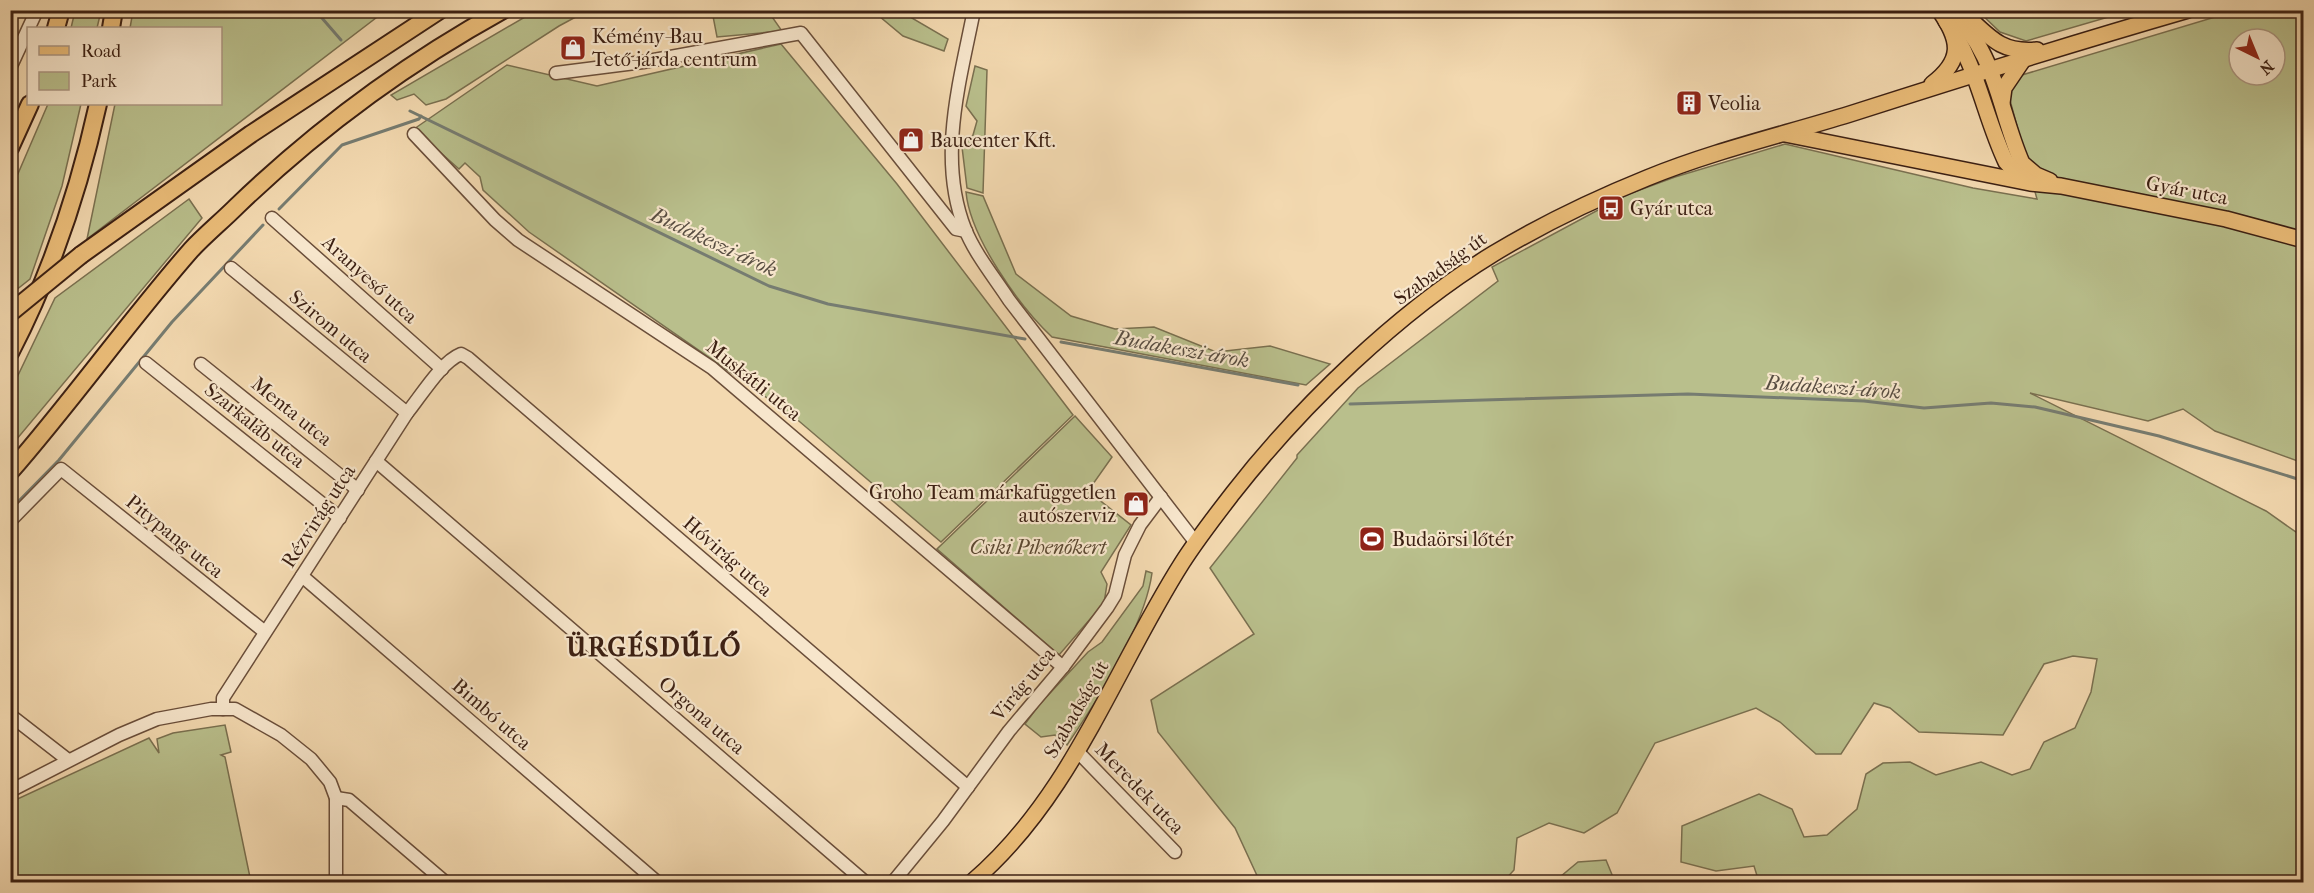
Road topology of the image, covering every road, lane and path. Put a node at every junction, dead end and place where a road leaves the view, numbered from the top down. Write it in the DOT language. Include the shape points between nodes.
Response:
graph roads {
  1 [pos="37,10"];
  2 [pos="61,10"];
  3 [pos="114,10"];
  4 [pos="440,10"];
  5 [pos="503,10"];
  6 [pos="974,10"];
  7 [pos="2188,10"];
  8 [pos="1948,13"];
  9 [pos="29,27"];
  10 [pos="56,27"];
  11 [pos="111,27"];
  12 [pos="27,31"];
  13 [pos="2055,49"];
  14 [pos="2023,60"];
  15 [pos="10,68"];
  16 [pos="1990,70"];
  17 [pos="556,73"];
  18 [pos="1974,75"];
  19 [pos="1926,89"];
  20 [pos="2002,103"];
  21 [pos="30,105"];
  22 [pos="98,105"];
  23 [pos="1835,118"];
  24 [pos="1782,133"];
  25 [pos="414,134"];
  26 [pos="1840,145"];
  27 [pos="10,148"];
  28 [pos="2030,183"];
  29 [pos="2061,186"];
  30 [pos="273,219"];
  31 [pos="966,231"];
  32 [pos="2304,240"];
  33 [pos="231,268"];
  34 [pos="10,312"];
  35 [pos="10,353"];
  36 [pos="461,354"];
  37 [pos="146,363"];
  38 [pos="201,364"];
  39 [pos="442,369"];
  40 [pos="407,413"];
  41 [pos="376,461"];
  42 [pos="10,472"];
  43 [pos="358,490"];
  44 [pos="1161,497"];
  45 [pos="340,518"];
  46 [pos="10,521"];
  47 [pos="1196,543"];
  48 [pos="302,576"];
  49 [pos="265,632"];
  50 [pos="1063,667"];
  51 [pos="223,709"];
  52 [pos="10,715"];
  53 [pos="1077,751"];
  54 [pos="68,760"];
  55 [pos="968,787"];
  56 [pos="10,791"];
  57 [pos="336,798"];
  58 [pos="1174,852"];
  59 [pos="336,882"];
  60 [pos="445,882"];
  61 [pos="657,882"];
  62 [pos="865,882"];
  63 [pos="893,882"];
  64 [pos="972,882"];
  1 -- 9 [label="street"];
  2 -- 10 [label="highway"];
  3 -- 11 [label="highway"];
  4 -- 34 [label="highway, bridge" via="251,134 81,255"];
  5 -- 42 [label="highway" via="342,115 263,181 193,249"];
  6 -- 31 [label="street" via="952,135 954,184"];
  7 -- 13 [label="main road"];
  8 -- 13 [label="main road" via="1995,43 2025,51"];
  8 -- 16 [label="main road, Gyár utca" via="1972,34"];
  8 -- 18 [label="main road"];
  8 -- 19 [label="main road" via="1956,48 1954,63"];
  12 -- 15 [label="street"];
  13 -- 14 [label="main road, Szabadság út"];
  14 -- 16 [label="main road, Szabadság út"];
  14 -- 20 [label="main road" via="2004,88"];
  16 -- 18 [label="main road, Szabadság út"];
  16 -- 20 [label="main road, Gyár utca"];
  17 -- 31 [label="street" via="643,62 801,33 956,229"];
  18 -- 19 [label="main road, Szabadság út"];
  18 -- 28 [label="main road" via="2007,162"];
  19 -- 23 [label="main road, Szabadság út"];
  20 -- 29 [label="main road, Gyár utca" via="2022,163 2036,175"];
  21 -- 27 [label="highway"];
  22 -- 35 [label="highway" via="63,229"];
  23 -- 24 [label="main road, Szabadság út"];
  23 -- 26 [label="main road" via="1834,131"];
  24 -- 26 [label="main road, Gyár utca"];
  24 -- 47 [label="main road, Szabadság út" via="1667,171 1596,201 1492,254 1450,283 1373,346 1301,414 1252,469"];
  25 -- 50 [label="street, Muskátli utca" via="518,240 712,368"];
  26 -- 28 [label="main road, Gyár utca"];
  28 -- 29 [label="main road, Gyár utca"];
  29 -- 32 [label="main road, Gyár utca" via="2226,219"];
  30 -- 39 [label="street, Aranyeső utca"];
  31 -- 44 [label="street" via="1009,300"];
  33 -- 40 [label="street, Szirom utca"];
  36 -- 39 [label="street, Rézvirág utca"];
  36 -- 55 [label="street, Hóvirág utca"];
  37 -- 45 [label="street, Szarkaláb utca"];
  38 -- 43 [label="street, Menta utca"];
  39 -- 40 [label="street, Rézvirág utca"];
  40 -- 41 [label="street, Rézvirág utca"];
  41 -- 43 [label="street, Rézvirág utca"];
  41 -- 62 [label="street, Orgona utca"];
  43 -- 45 [label="street, Rézvirág utca"];
  44 -- 47 [label="street"];
  44 -- 50 [label="street, Virág utca" via="1140,525 1125,555 1115,595"];
  45 -- 48 [label="street, Rézvirág utca"];
  46 -- 49 [label="street, Pitypang utca" via="61,469"];
  47 -- 53 [label="main road, Szabadság út"];
  48 -- 49 [label="street, Rézvirág utca"];
  48 -- 61 [label="street, Bimbó utca"];
  49 -- 51 [label="street, Rézvirág utca" via="223,698"];
  50 -- 55 [label="street, Virág utca"];
  51 -- 54 [label="street" via="158,719"];
  51 -- 57 [label="street" via="235,709 281,735 311,759 330,782"];
  52 -- 54 [label="street"];
  53 -- 58 [label="street, Meredek utca"];
  53 -- 64 [label="main road, Szabadság út" via="1026,825"];
  54 -- 56 [label="street"];
  55 -- 63 [label="street, Virág utca"];
  57 -- 59 [label="street"];
  57 -- 60 [label="street" via="349,800"];
}
